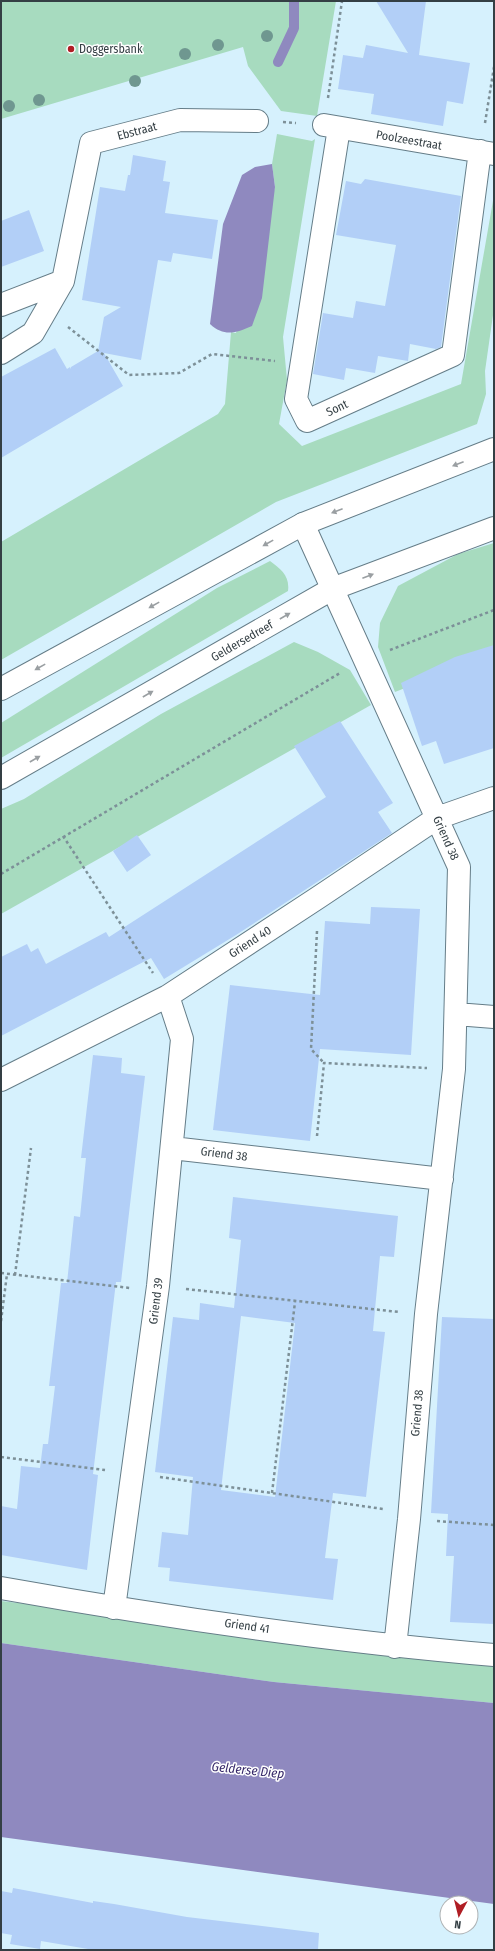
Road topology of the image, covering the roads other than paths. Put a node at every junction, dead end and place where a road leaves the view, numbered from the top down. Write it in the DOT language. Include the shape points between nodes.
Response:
graph roads {
  1 [pos="257,121"];
  2 [pos="332,126"];
  3 [pos="487,153"];
  4 [pos="63,281"];
  5 [pos="1,305"];
  6 [pos="1,352"];
  7 [pos="494,449"];
  8 [pos="302,524"];
  9 [pos="494,528"];
  10 [pos="332,590"];
  11 [pos="1,689"];
  12 [pos="1,778"];
  13 [pos="494,798"];
  14 [pos="437,818"];
  15 [pos="168,996"];
  16 [pos="456,1014"];
  17 [pos="494,1017"];
  18 [pos="1,1080"];
  19 [pos="172,1148"];
  20 [pos="442,1180"];
  21 [pos="1,1588"];
  22 [pos="114,1608"];
  23 [pos="395,1646"];
  24 [pos="494,1655"];
  1 -- 4 [label="street, Ebstraat" via="180,120 91,143"];
  2 -- 3 [label="street, Poolzeestraat"];
  2 -- 3 [label="street, Sont" via="296,398 307,422 453,355"];
  4 -- 5 [label="street"];
  4 -- 6 [label="street, Ebstraat" via="32,333"];
  7 -- 8 [label="street, one-way"];
  8 -- 10 [label="street, Griend 38"];
  8 -- 11 [label="street, one-way"];
  10 -- 9 [label="street, Geldersedreef, one-way"];
  12 -- 10 [label="street, Geldersedreef, one-way"];
  10 -- 14 [label="street, Griend 38"];
  13 -- 14 [label="street, Griend 40"];
  14 -- 15 [label="street, Griend 40"];
  14 -- 16 [label="street, Griend 38" via="459,867"];
  15 -- 18 [label="street, Griend 40"];
  15 -- 19 [label="street, Griend 39" via="182,1039"];
  16 -- 17 [label="street"];
  16 -- 20 [label="street, Griend 38" via="454,1069"];
  19 -- 20 [label="street, Griend 38"];
  19 -- 22 [label="street, Griend 39" via="158,1288"];
  20 -- 23 [label="street, Griend 38" via="426,1314"];
  21 -- 22 [label="street, Griend 41"];
  22 -- 23 [label="street, Griend 41"];
  23 -- 24 [label="street, Griend 41"];
}
